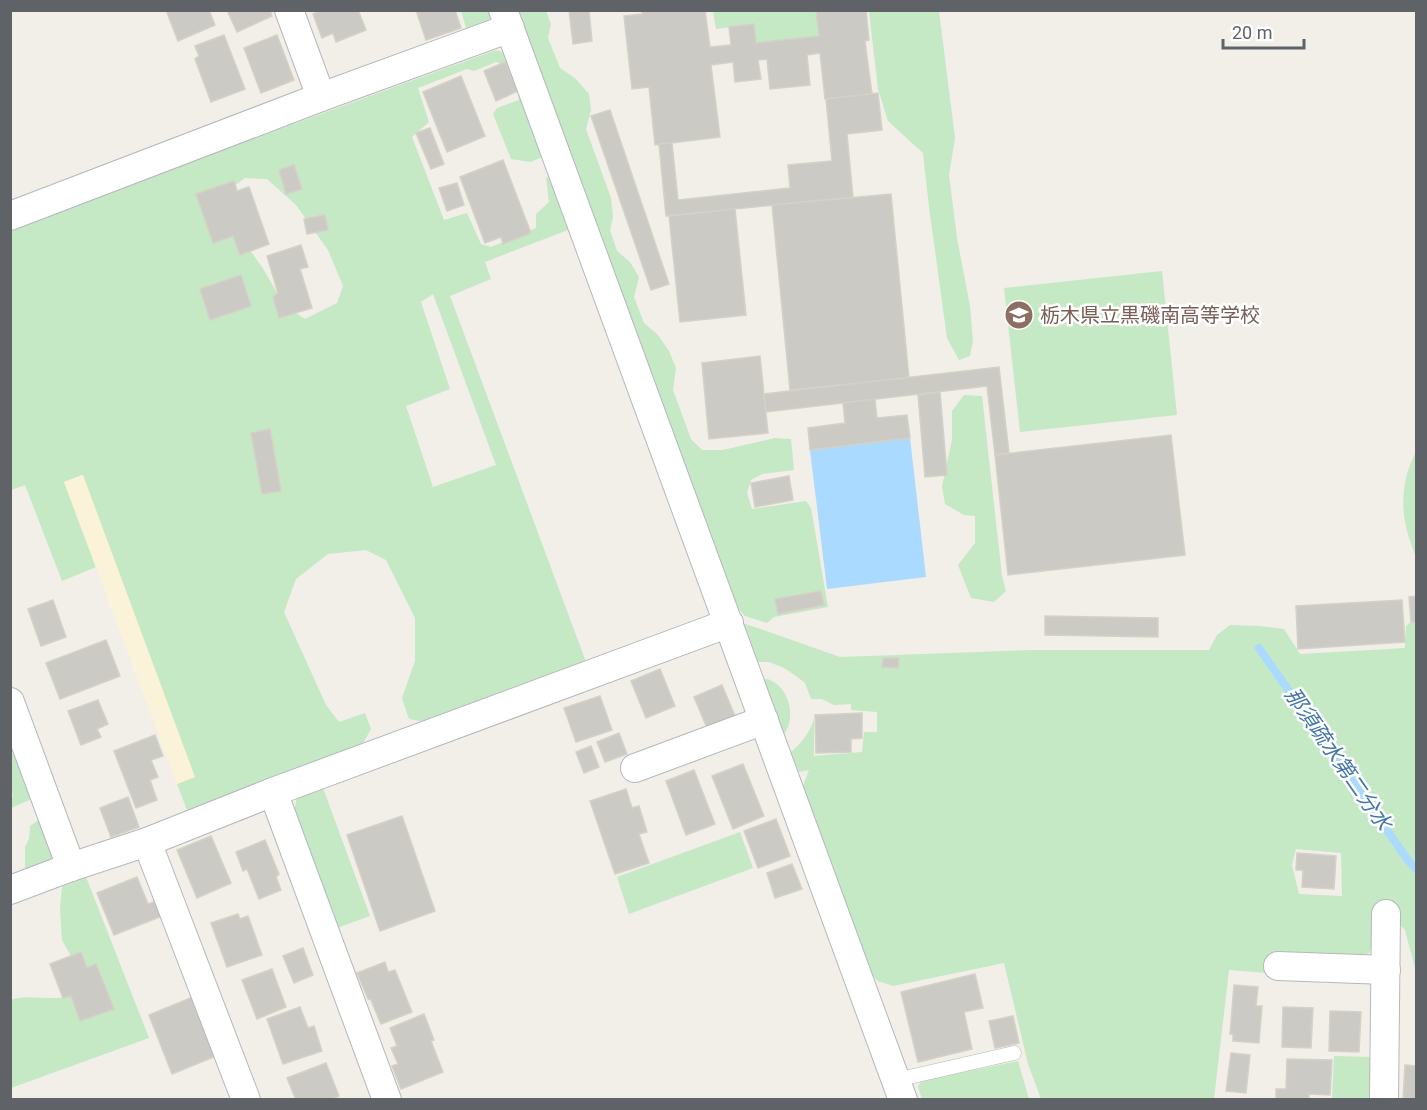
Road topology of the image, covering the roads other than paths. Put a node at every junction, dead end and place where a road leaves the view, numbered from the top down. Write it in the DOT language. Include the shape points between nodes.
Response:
graph roads {
  1 [pos="289,10"];
  2 [pos="506,20"];
  3 [pos="321,97"];
  4 [pos="10,216"];
  5 [pos="729,623"];
  6 [pos="10,702"];
  7 [pos="764,720"];
  8 [pos="635,768"];
  9 [pos="273,792"];
  10 [pos="147,842"];
  11 [pos="71,867"];
  12 [pos="10,890"];
  13 [pos="1386,914"];
  14 [pos="1278,966"];
  15 [pos="1386,970"];
  16 [pos="1014,1053"];
  17 [pos="899,1090"];
  18 [pos="246,1100"];
  19 [pos="387,1100"];
  20 [pos="1384,1100"];
  1 -- 3 [label="street"];
  2 -- 3 [label="street"];
  2 -- 5 [label="street"];
  3 -- 4 [label="street"];
  5 -- 7 [label="street"];
  5 -- 9 [label="street"];
  6 -- 11 [label="street"];
  7 -- 8 [label="street"];
  7 -- 17 [label="street"];
  9 -- 10 [label="street"];
  9 -- 19 [label="street"];
  10 -- 11 [label="street"];
  10 -- 18 [label="street"];
  11 -- 12 [label="street"];
  13 -- 15 [label="street"];
  14 -- 15 [label="street"];
  15 -- 20 [label="street"];
  16 -- 17 [label="lane"];
}
